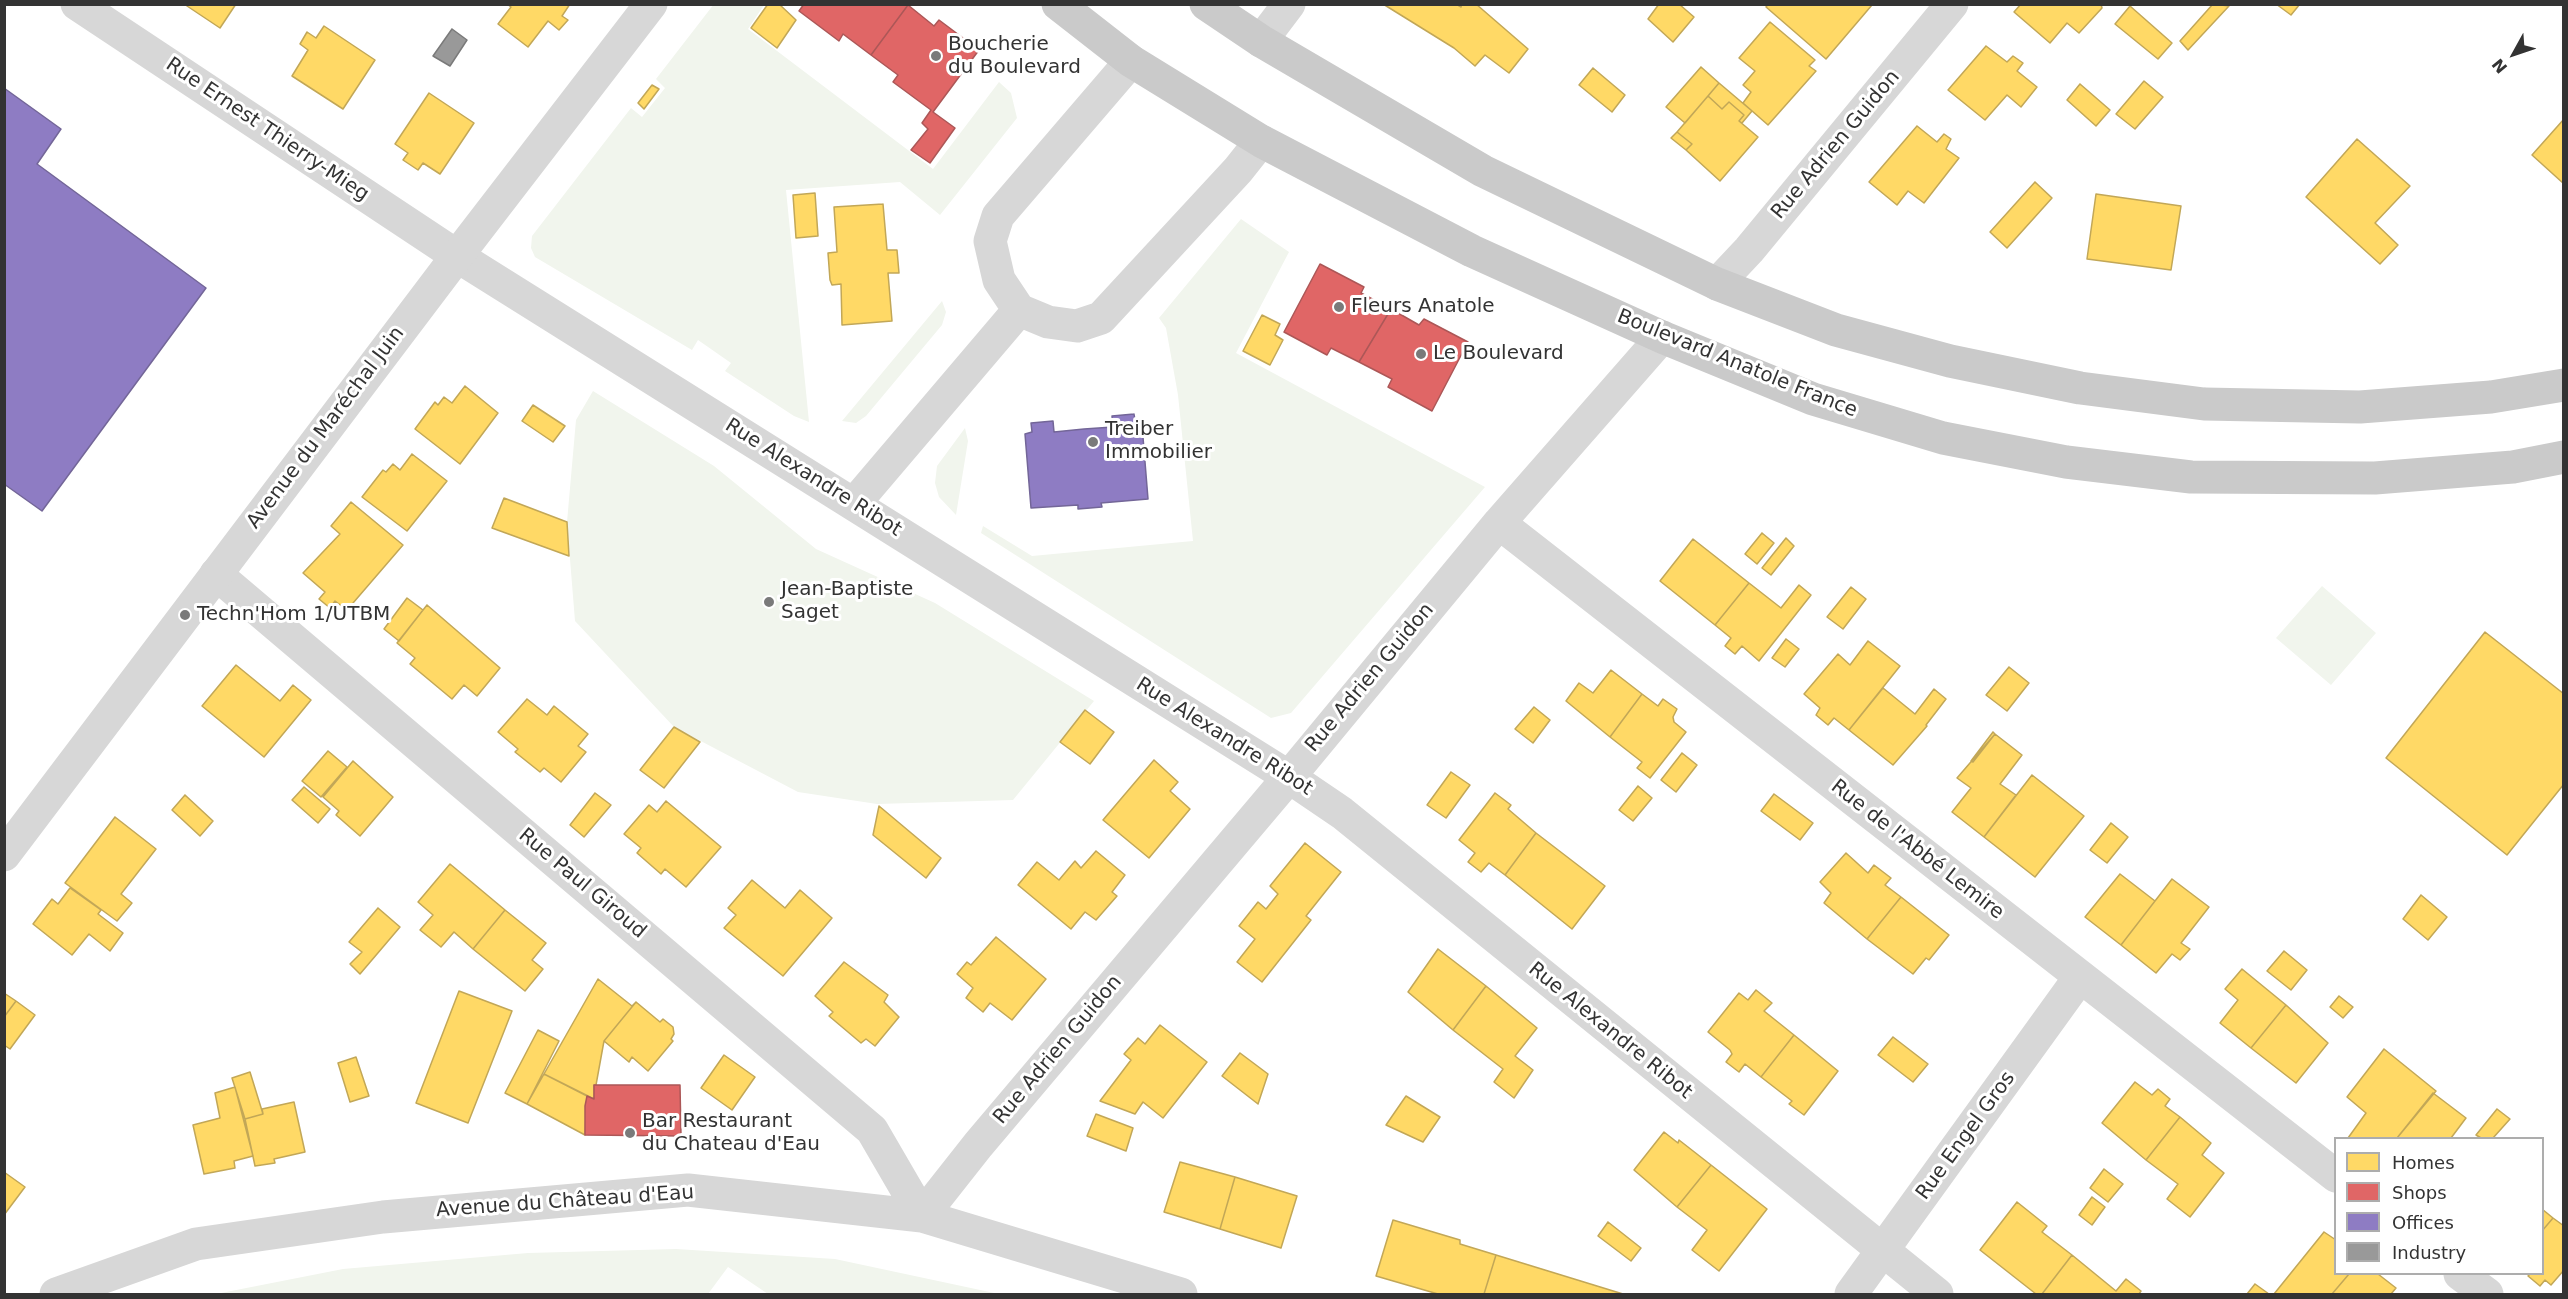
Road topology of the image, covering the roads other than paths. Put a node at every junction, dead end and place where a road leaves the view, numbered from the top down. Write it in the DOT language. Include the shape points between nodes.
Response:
graph roads {
  1 [pos="77,4"];
  2 [pos="651,4"];
  3 [pos="1058,4"];
  4 [pos="1206,4"];
  5 [pos="1289,4"];
  6 [pos="1952,4"];
  7 [pos="1261,41"];
  8 [pos="1131,61"];
  9 [pos="1261,141"];
  10 [pos="457,256"];
  11 [pos="1717,284"];
  12 [pos="1019,310"];
  13 [pos="1662,337"];
  14 [pos="2564,385"];
  15 [pos="2564,458"];
  16 [pos="854,504"];
  17 [pos="1499,523"];
  18 [pos="216,574"];
  19 [pos="1288,777"];
  20 [pos="4,855"];
  21 [pos="2080,977"];
  22 [pos="2334,1174"];
  23 [pos="922,1216"];
  24 [pos="1882,1252"];
  25 [pos="2461,1275"];
  26 [pos="56,1294"];
  27 [pos="1181,1294"];
  28 [pos="1851,1294"];
  29 [pos="1937,1294"];
  30 [pos="2487,1294"];
  1 -- 10 [label="street, Rue Ernest Thierry-Mieg"];
  2 -- 10 [label="street, Avenue du Maréchal Juin"];
  3 -- 8 [label="main road, Boulevard Anatole France"];
  4 -- 7 [label="main road"];
  5 -- 7 [label="street"];
  6 -- 11 [label="street, Rue Adrien Guidon"];
  7 -- 11 [label="main road" via="1483,171"];
  8 -- 9 [label="main road, Boulevard Anatole France"];
  8 -- 12 [label="street" via="998,216 990,241 999,280"];
  9 -- 12 [label="street" via="1101,318 1077,326 1048,322"];
  9 -- 13 [label="main road, Boulevard Anatole France" via="1472,251"];
  10 -- 16 [label="street, Rue Alexandre Ribot"];
  10 -- 18 [label="street, Avenue du Maréchal Juin"];
  11 -- 14 [label="main road" via="1836,330 1950,361 2079,388 2204,404 2360,407 2491,397"];
  12 -- 16 [label="street"];
  13 -- 15 [label="main road, Boulevard Anatole France" via="1813,399 1943,438 2066,462 2191,477 2375,478 2513,467"];
  13 -- 17 [label="street, Rue Adrien Guidon"];
  16 -- 19 [label="street, Rue Alexandre Ribot"];
  17 -- 19 [label="street, Rue Adrien Guidon"];
  17 -- 21 [label="street, Rue de l'Abbé Lemire"];
  18 -- 20 [label="street, Avenue du Maréchal Juin"];
  18 -- 23 [label="street, Rue Paul Giroud" via="872,1130"];
  19 -- 23 [label="street, Rue Adrien Guidon"];
  19 -- 24 [label="street, Rue Alexandre Ribot" via="1342,813"];
  21 -- 22 [label="street, Rue de l'Abbé Lemire"];
  21 -- 24 [label="street, Rue Engel Gros"];
  23 -- 26 [label="street, Avenue du Château d'Eau" via="687,1190 383,1217 196,1244"];
  23 -- 27 [label="street, Avenue du Château d'Eau"];
  24 -- 28 [label="street, Rue Engel Gros"];
  24 -- 29 [label="street, Rue Alexandre Ribot"];
  25 -- 30 [label="street"];
}
